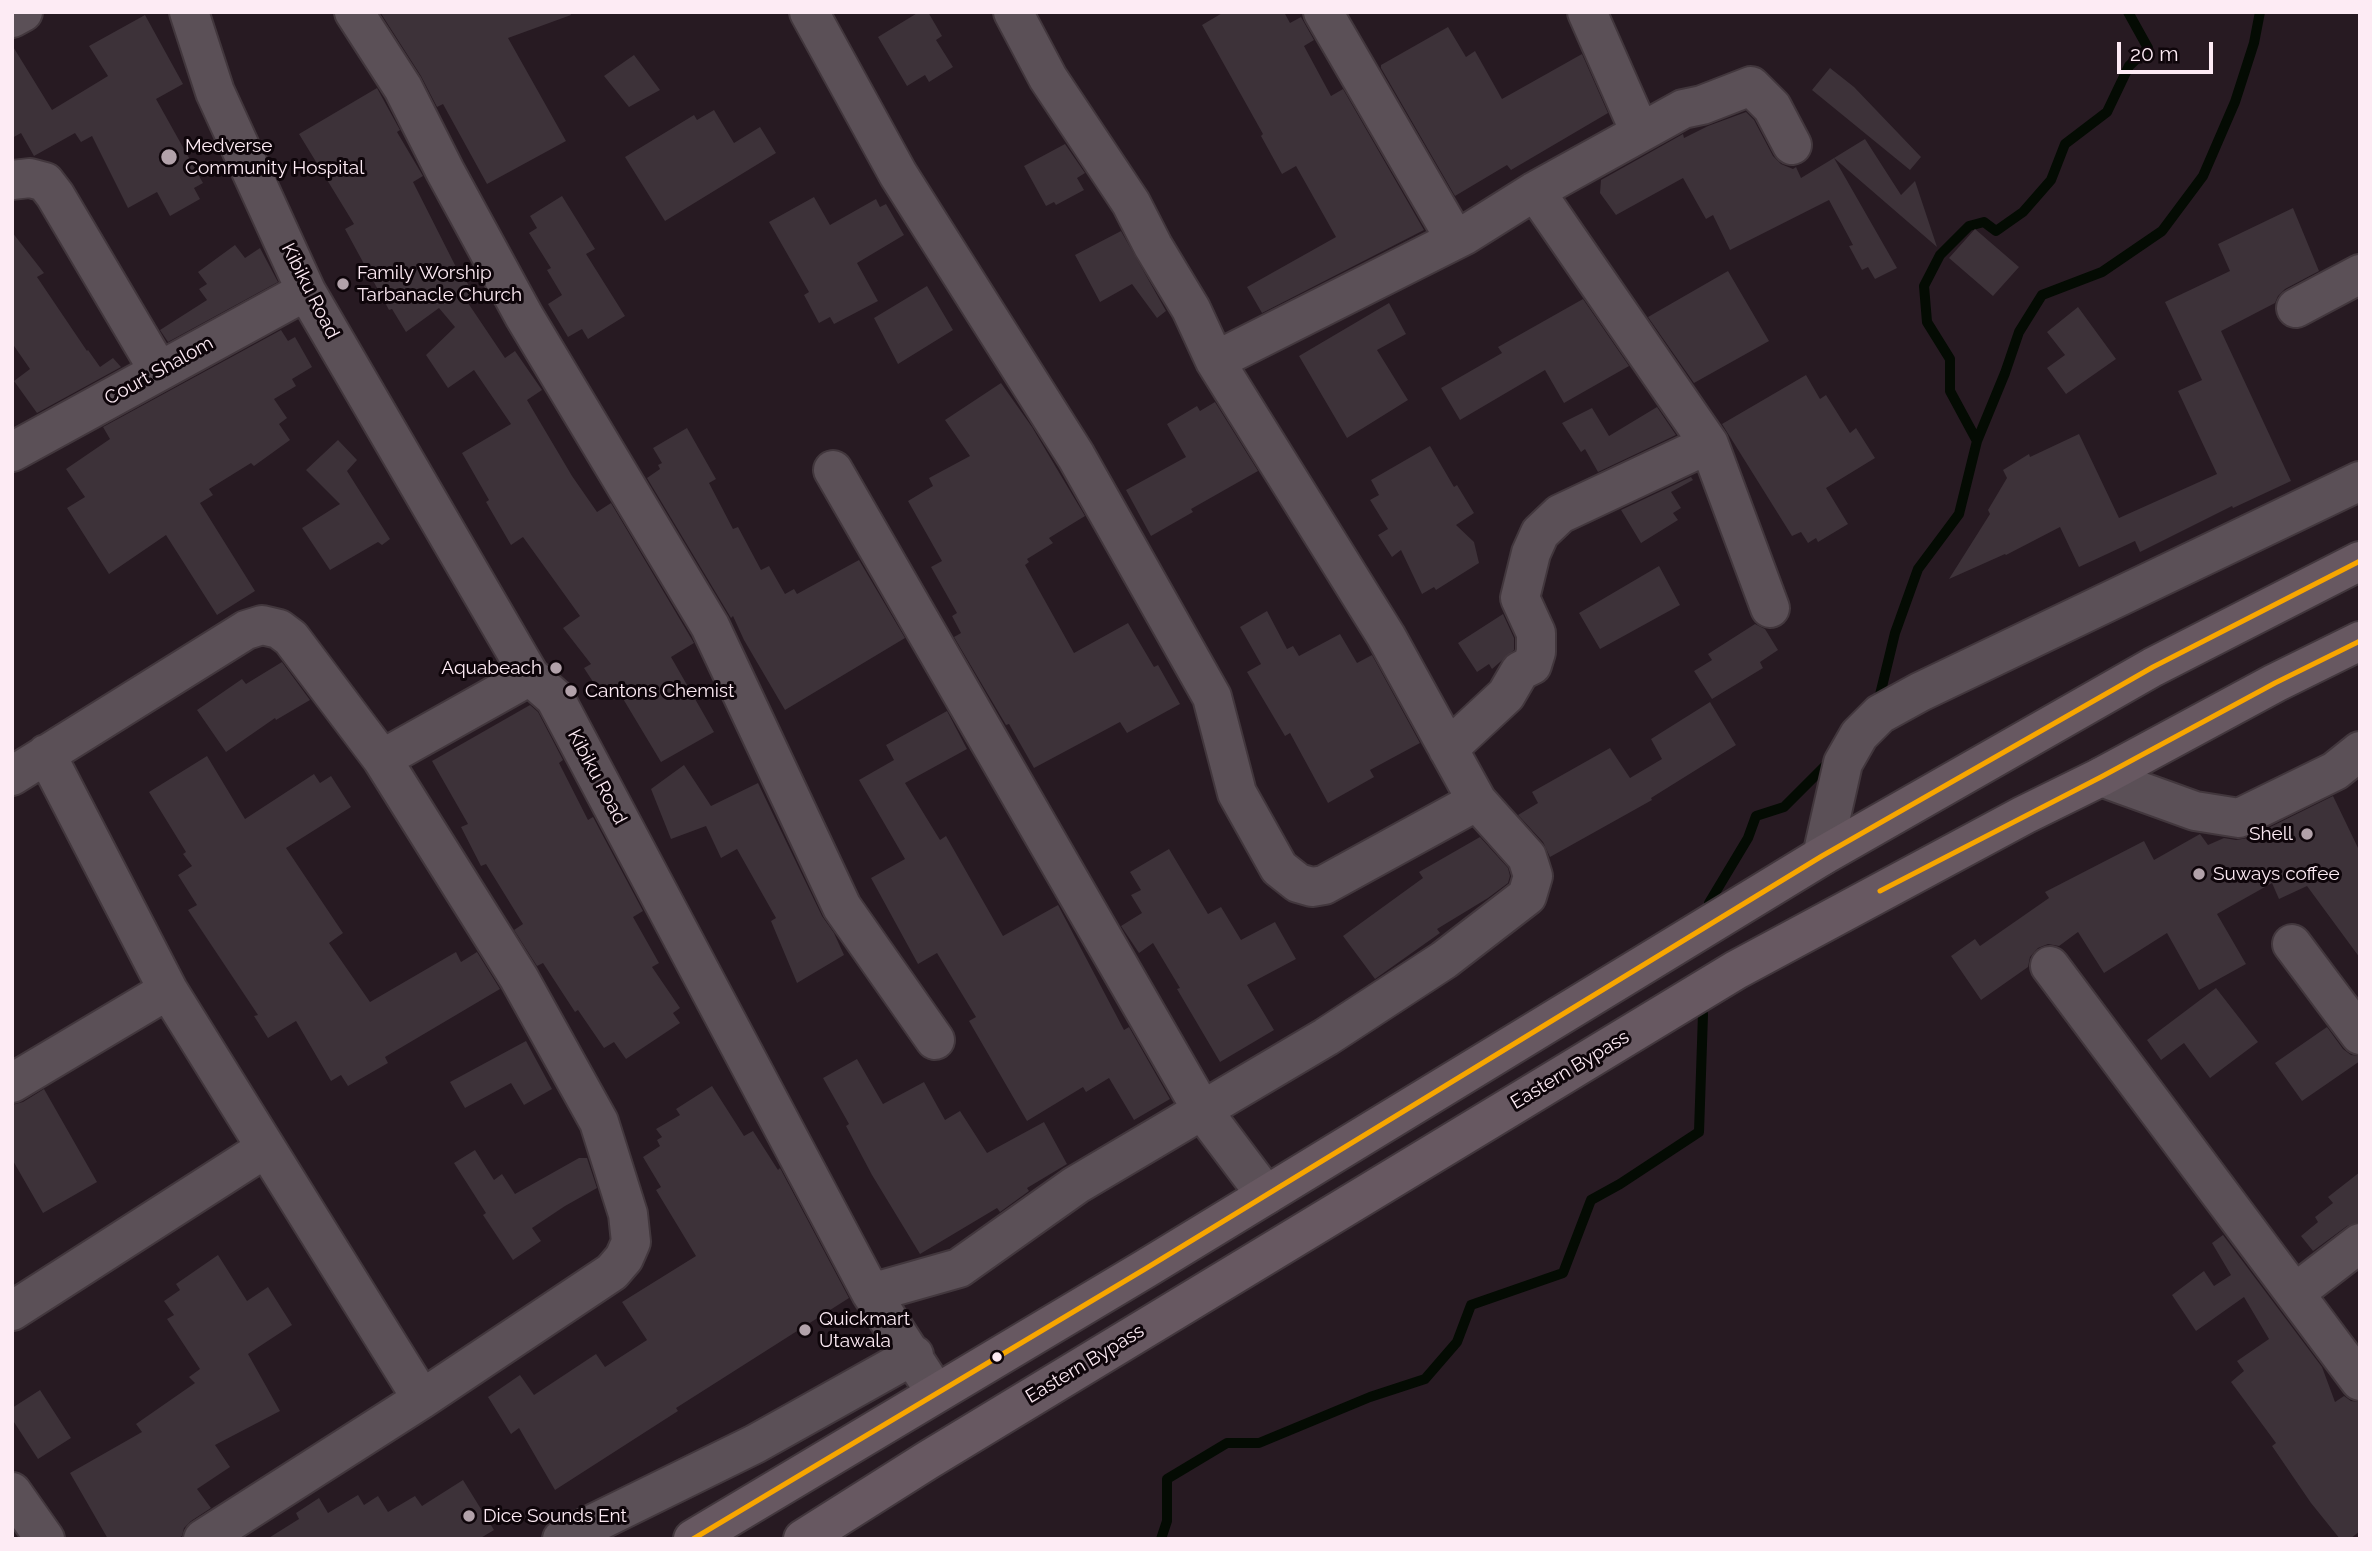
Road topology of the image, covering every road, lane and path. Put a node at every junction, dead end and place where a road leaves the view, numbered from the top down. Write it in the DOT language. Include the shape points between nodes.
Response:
graph roads {
  1 [pos="23,12"];
  2 [pos="189,12"];
  3 [pos="354,12"];
  4 [pos="809,12"];
  5 [pos="1013,12"];
  6 [pos="1323,12"];
  7 [pos="1587,12"];
  8 [pos="12,18"];
  9 [pos="1640,132"];
  10 [pos="1792,145"];
  11 [pos="12,180"];
  12 [pos="1535,191"];
  13 [pos="1455,239"];
  14 [pos="2360,274"];
  15 [pos="306,291"];
  16 [pos="2296,308"];
  17 [pos="1215,362"];
  18 [pos="159,371"];
  19 [pos="1709,444"];
  20 [pos="12,452"];
  21 [pos="833,470"];
  22 [pos="2360,481"];
  23 [pos="2360,561"];
  24 [pos="1770,608"];
  25 [pos="2360,641"];
  26 [pos="530,677"];
  27 [pos="1448,749"];
  28 [pos="2360,751"];
  29 [pos="46,754"];
  30 [pos="382,759"];
  31 [pos="12,776"];
  32 [pos="2101,777"];
  33 [pos="1477,801"];
  34 [pos="1822,856"];
  35 [pos="2292,944"];
  36 [pos="2050,966"];
  37 [pos="168,990"];
  38 [pos="2360,1035"];
  39 [pos="934,1041"];
  40 [pos="12,1083"];
  41 [pos="1202,1110"];
  42 [pos="266,1148"];
  43 [pos="1266,1195"];
  44 [pos="2360,1243"];
  45 [pos="871,1293"];
  46 [pos="2295,1293"];
  47 [pos="12,1311"];
  48 [pos="914,1355"];
  49 [pos="2360,1381"];
  50 [pos="936,1393"];
  51 [pos="422,1399"];
  52 [pos="12,1492"];
  53 [pos="45,1539"];
  54 [pos="203,1539"];
  55 [pos="562,1539"];
  56 [pos="693,1539"];
  57 [pos="803,1539"];
  1 -- 8 [label="street"];
  2 -- 15 [label="street, Kibiku Road" via="215,92"];
  3 -- 39 [label="street" via="403,88 524,316 710,626 842,907"];
  4 -- 33 [label="street" via="898,174 1076,456 1212,697 1237,793 1279,868 1298,883 1324,885"];
  5 -- 17 [label="street" via="1048,78 1131,203 1192,309"];
  6 -- 13 [label="street"];
  7 -- 9 [label="street"];
  9 -- 10 [label="street" via="1683,109 1751,86 1772,107"];
  9 -- 12 [label="street"];
  11 -- 18 [label="street" via="45,182"];
  12 -- 13 [label="street"];
  12 -- 19 [label="street"];
  13 -- 17 [label="street"];
  14 -- 16 [label="street"];
  15 -- 18 [label="street, Court Shalom"];
  15 -- 26 [label="street, Kibiku Road"];
  17 -- 27 [label="street" via="1386,636"];
  18 -- 20 [label="street, Court Shalom"];
  19 -- 24 [label="street"];
  19 -- 27 [label="street" via="1560,514 1540,533 1520,598 1536,633 1532,665 1520,671 1506,695"];
  21 -- 41 [label="street"];
  22 -- 34 [label="street" via="1880,714 1859,735 1843,763"];
  23 -- 34 [label="main road" via="2153,667"];
  25 -- 32 [label="main road, Eastern Bypass"];
  26 -- 30 [label="street"];
  26 -- 45 [label="street, Kibiku Road" via="555,698"];
  27 -- 33 [label="street"];
  28 -- 32 [label="street" via="2334,771 2239,818 2195,811"];
  29 -- 30 [label="street" via="246,630 262,625 279,628 291,638"];
  29 -- 31 [label="street"];
  29 -- 37 [label="street"];
  30 -- 51 [label="street" via="519,978 599,1122 631,1228 631,1242 612,1272"];
  32 -- 57 [label="main road, Eastern Bypass" via="1736,970"];
  33 -- 41 [label="street" via="1527,857 1533,876 1527,895 1444,960"];
  34 -- 43 [label="main road"];
  35 -- 38 [label="street"];
  36 -- 46 [label="street"];
  37 -- 40 [label="street"];
  37 -- 42 [label="street"];
  41 -- 43 [label="street"];
  41 -- 45 [label="street" via="1076,1185 959,1268"];
  42 -- 47 [label="street"];
  42 -- 51 [label="street"];
  43 -- 50 [label="main road"];
  44 -- 46 [label="street"];
  45 -- 48 [label="street, Kibiku Road"];
  46 -- 49 [label="street"];
  48 -- 50 [label="street, Kibiku Road"];
  48 -- 55 [label="street" via="755,1444"];
  50 -- 56 [label="main road"];
  51 -- 54 [label="street"];
  52 -- 53 [label="street"];
}
